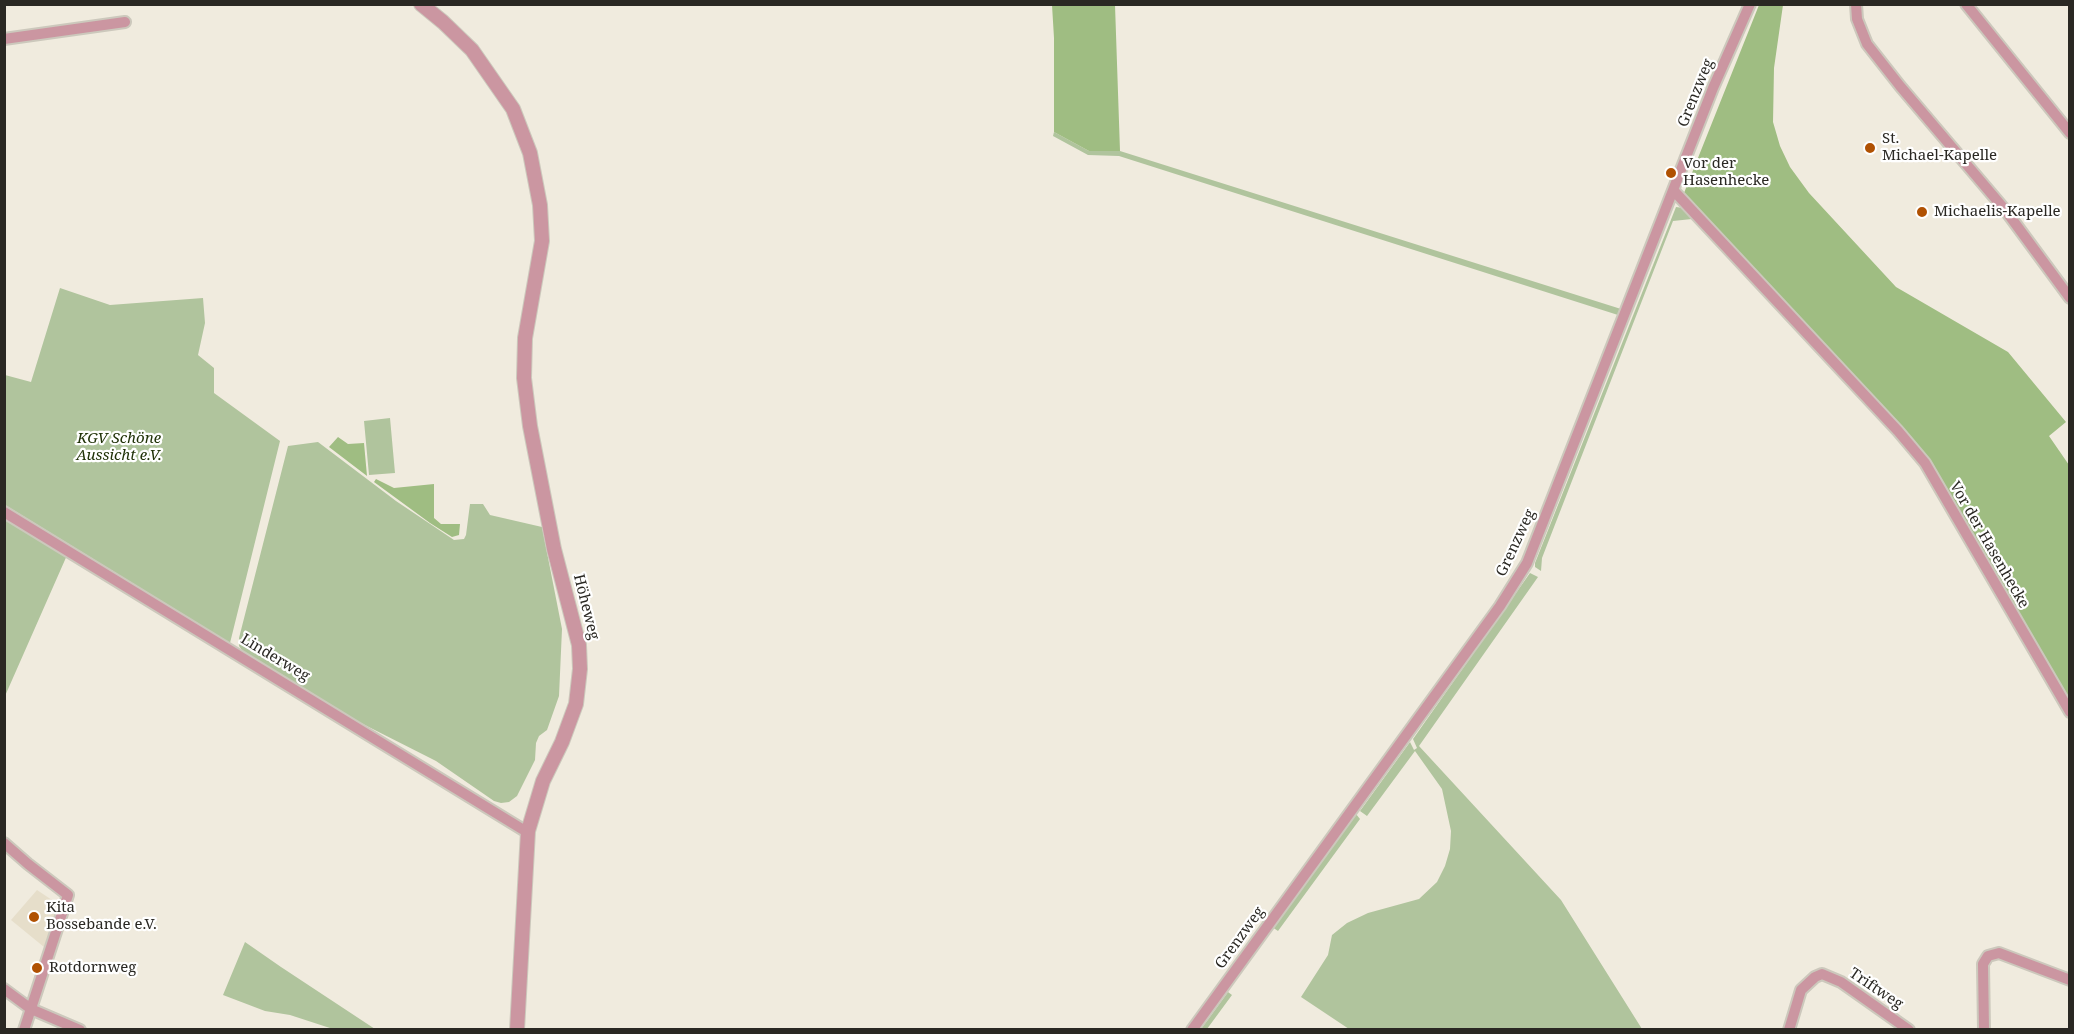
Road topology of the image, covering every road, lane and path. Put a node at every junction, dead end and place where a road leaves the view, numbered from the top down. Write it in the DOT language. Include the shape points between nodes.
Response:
graph roads {
  1 [pos="421,4"];
  2 [pos="1750,4"];
  3 [pos="1856,4"];
  4 [pos="1966,4"];
  5 [pos="125,22"];
  6 [pos="4,39"];
  7 [pos="2070,133"];
  8 [pos="1674,191"];
  9 [pos="2070,298"];
  10 [pos="4,512"];
  11 [pos="2070,712"];
  12 [pos="528,831"];
  13 [pos="4,843"];
  14 [pos="2070,980"];
  15 [pos="4,989"];
  16 [pos="31,1009"];
  17 [pos="24,1029"];
  18 [pos="80,1029"];
  19 [pos="518,1029"];
  20 [pos="1192,1029"];
  21 [pos="1789,1029"];
  22 [pos="1909,1029"];
  23 [pos="1984,1029"];
  1 -- 12 [label="street, Höheweg" via="472,50 513,109 530,153 539,192 542,241 525,338 524,378 554,549 579,645 580,669 576,704 543,781"];
  2 -- 8 [label="street, Grenzweg"];
  3 -- 9 [label="street" via="1857,19 1867,44 2006,211"];
  4 -- 7 [label="street"];
  5 -- 6 [label="street"];
  8 -- 11 [label="street, Vor der Hasenhecke" via="1925,463"];
  8 -- 20 [label="street, Grenzweg" via="1527,563 1500,606"];
  10 -- 12 [label="street, Linderweg"];
  12 -- 19 [label="street, Höheweg"];
  13 -- 16 [label="street" via="68,895"];
  14 -- 23 [label="street" via="1999,953 1988,956 1983,964"];
  15 -- 16 [label="street"];
  16 -- 17 [label="street"];
  16 -- 18 [label="street"];
  21 -- 22 [label="street, Triftweg" via="1801,990 1822,974 1841,982"];
}
